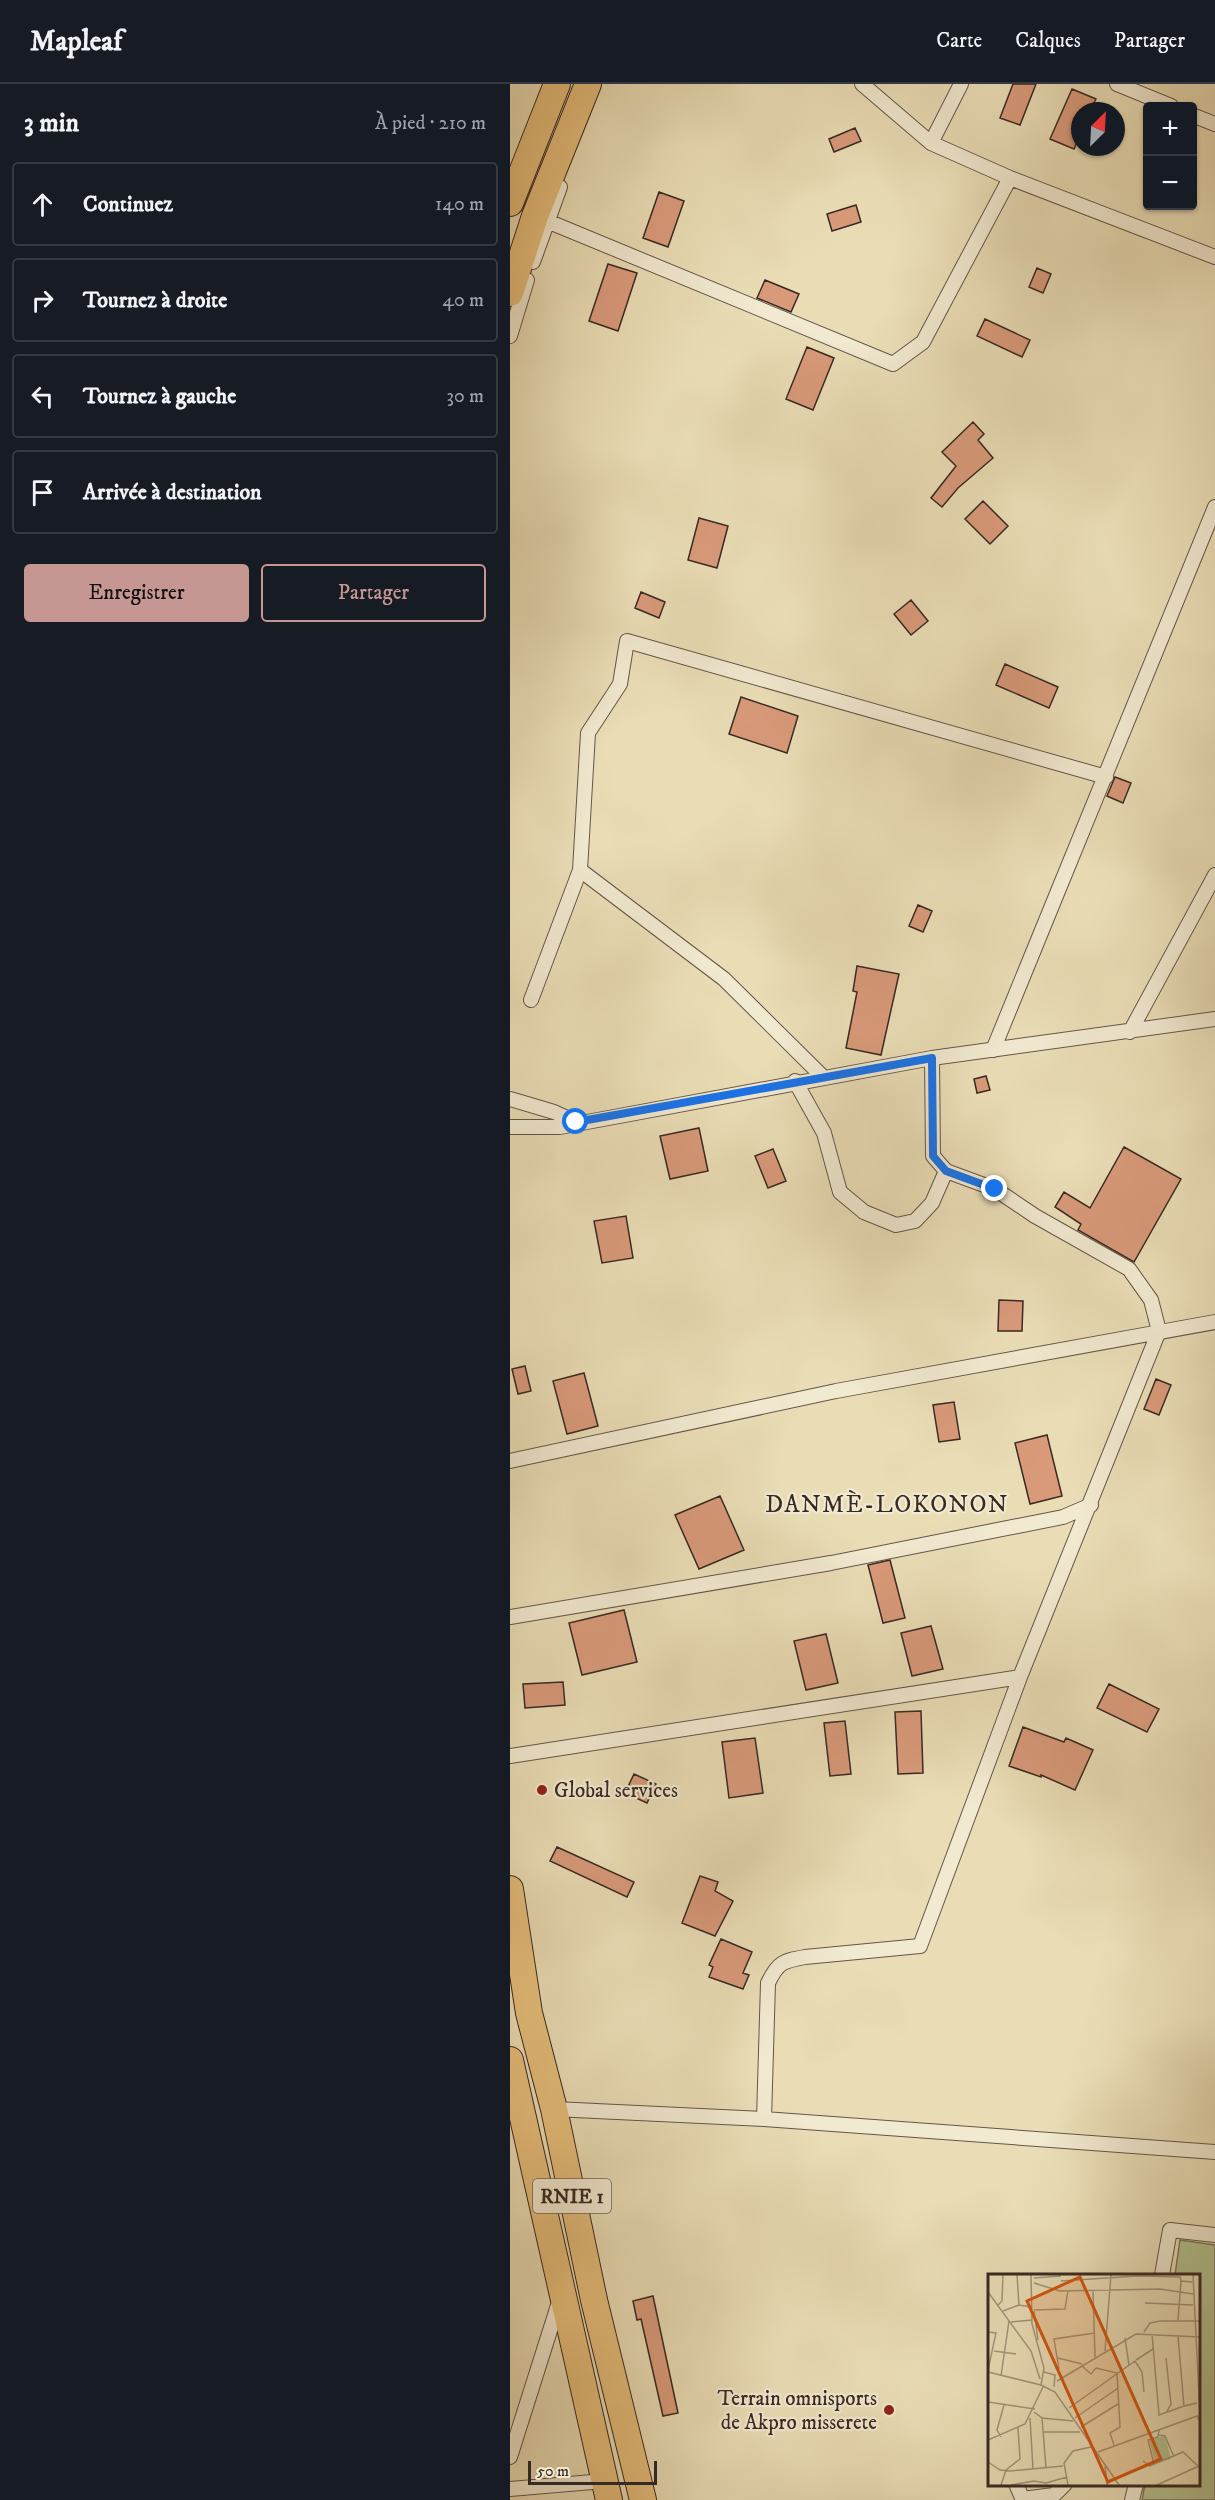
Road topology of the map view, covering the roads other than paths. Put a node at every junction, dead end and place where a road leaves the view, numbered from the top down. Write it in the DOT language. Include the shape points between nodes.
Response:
graph roads {
  1 [pos="557,84"];
  2 [pos="588,84"];
  3 [pos="600,84"];
  4 [pos="862,84"];
  5 [pos="961,84"];
  6 [pos="1117,84"];
  7 [pos="1162,102"];
  8 [pos="1197,117"];
  9 [pos="1215,124"];
  10 [pos="931,143"];
  11 [pos="514,175"];
  12 [pos="1010,178"];
  13 [pos="510,203"];
  14 [pos="547,221"];
  15 [pos="1215,257"];
  16 [pos="510,293"];
  17 [pos="510,336"];
  18 [pos="1215,507"];
  19 [pos="1106,777"];
  20 [pos="580,870"];
  21 [pos="1215,874"];
  22 [pos="531,1000"];
  23 [pos="1215,1019"];
  24 [pos="1130,1032"];
  25 [pos="993,1050"];
  26 [pos="932,1058"];
  27 [pos="822,1076"];
  28 [pos="795,1081"];
  29 [pos="510,1099"];
  30 [pos="576,1122"];
  31 [pos="510,1127"];
  32 [pos="946,1171"];
  33 [pos="1215,1322"];
  34 [pos="1159,1330"];
  35 [pos="510,1461"];
  36 [pos="1091,1505"];
  37 [pos="510,1617"];
  38 [pos="1020,1677"];
  39 [pos="510,1756"];
  40 [pos="510,1889"];
  41 [pos="510,2060"];
  42 [pos="554,2109"];
  43 [pos="764,2119"];
  44 [pos="1215,2152"];
  45 [pos="1215,2235"];
  46 [pos="1162,2274"];
  47 [pos="561,2296"];
  48 [pos="510,2457"];
  49 [pos="1016,2485"];
  50 [pos="1064,2485"];
  51 [pos="1136,2485"];
  52 [pos="510,2489"];
  53 [pos="607,2491"];
  54 [pos="643,2500"];
  55 [pos="1023,2500"];
  56 [pos="1132,2500"];
  1 -- 11 [label="highway"];
  2 -- 16 [label="highway"];
  3 -- 14 [label="street"];
  4 -- 10 [label="street"];
  5 -- 10 [label="street"];
  6 -- 7 [label="street"];
  8 -- 9 [label="street"];
  10 -- 12 [label="street"];
  11 -- 13 [label="highway"];
  12 -- 14 [label="street" via="923,342 893,364"];
  12 -- 15 [label="street"];
  14 -- 17 [label="street"];
  18 -- 19 [label="street"];
  19 -- 20 [label="street" via="627,641 620,684 588,734"];
  19 -- 25 [label="street"];
  20 -- 22 [label="street"];
  20 -- 27 [label="street" via="724,979"];
  21 -- 24 [label="street"];
  23 -- 24 [label="street"];
  24 -- 25 [label="street"];
  25 -- 26 [label="street"];
  26 -- 27 [label="street"];
  26 -- 32 [label="street" via="933,1156"];
  27 -- 28 [label="street"];
  28 -- 30 [label="street"];
  28 -- 32 [label="street" via="824,1133 840,1192 864,1212 896,1225 915,1221 932,1203"];
  29 -- 30 [label="street"];
  30 -- 31 [label="street" via="550,1127"];
  32 -- 34 [label="street" via="995,1189 1129,1269 1150,1300"];
  33 -- 34 [label="street"];
  34 -- 35 [label="street" via="836,1391"];
  34 -- 36 [label="street"];
  36 -- 37 [label="street" via="1063,1516 831,1563"];
  36 -- 38 [label="street"];
  38 -- 39 [label="street"];
  38 -- 43 [label="street" via="920,1946 805,1957 786,1960 775,1967 768,1983"];
  40 -- 42 [label="highway, RNIE 1" via="530,2013"];
  41 -- 47 [label="highway, RNIE 1"];
  42 -- 43 [label="street"];
  42 -- 54 [label="highway, RNIE 1" via="594,2300"];
  43 -- 44 [label="street"];
  45 -- 46 [label="street" via="1170,2230"];
  47 -- 48 [label="street"];
  47 -- 53 [label="highway, RNIE 1"];
  49 -- 55 [label="street"];
  50 -- 55 [label="street" via="1054,2494"];
  51 -- 56 [label="street"];
  52 -- 53 [label="street"];
}
